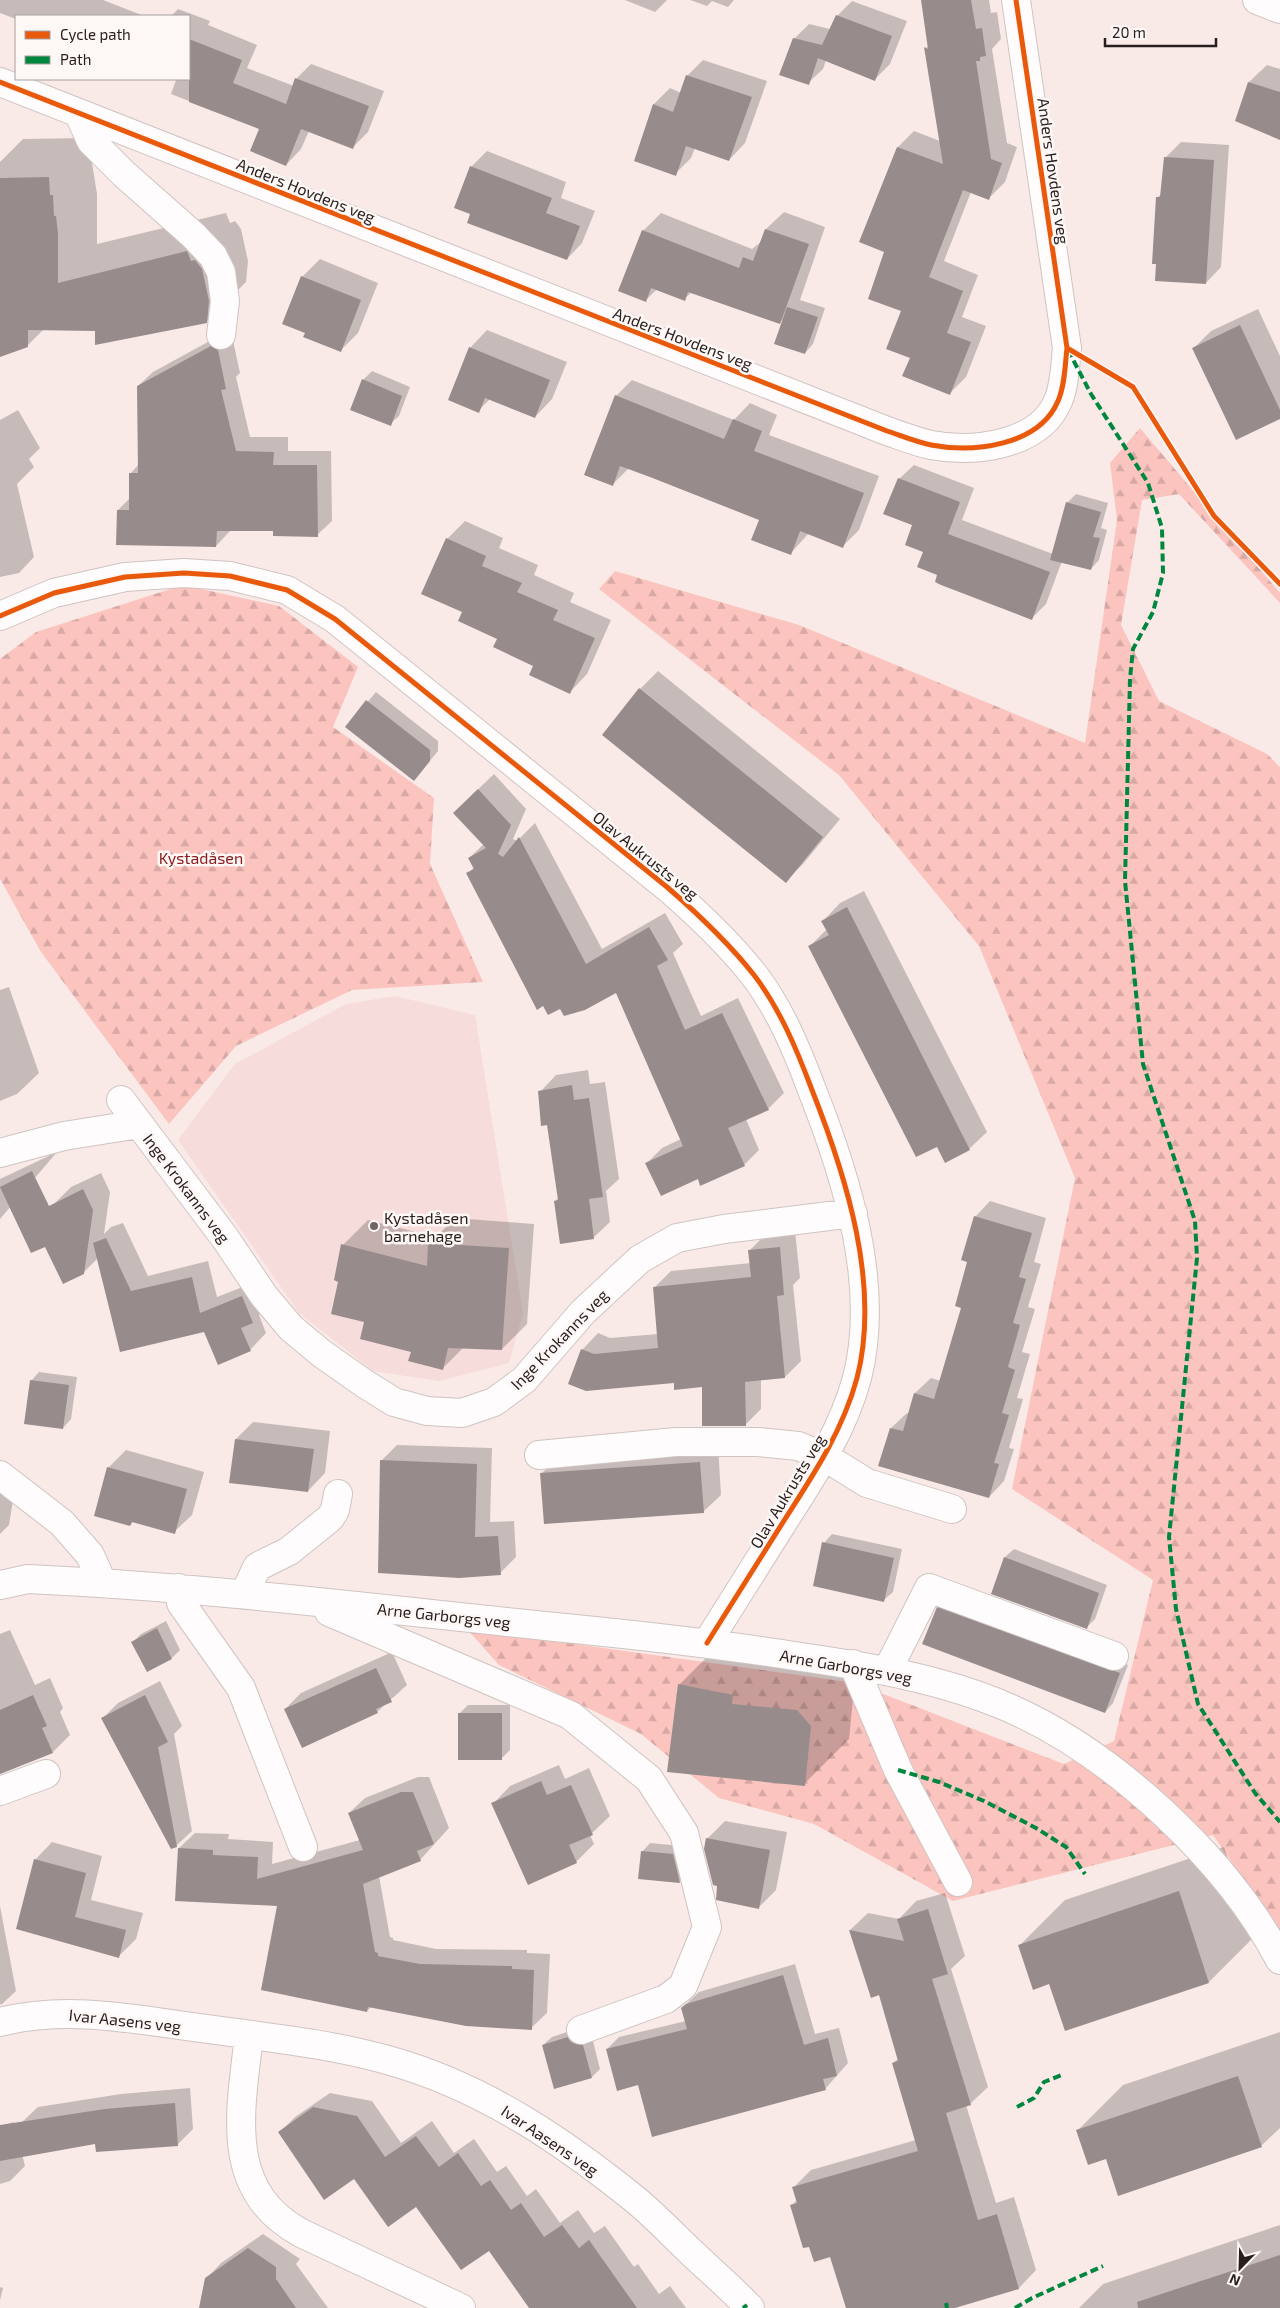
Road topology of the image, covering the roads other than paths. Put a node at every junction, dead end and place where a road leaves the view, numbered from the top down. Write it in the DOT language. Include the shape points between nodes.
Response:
graph roads {
  1 [pos="1016,0"];
  2 [pos="1257,0"];
  3 [pos="1280,9"];
  4 [pos="0,82"];
  5 [pos="79,114"];
  6 [pos="221,335"];
  7 [pos="0,616"];
  8 [pos="121,1100"];
  9 [pos="139,1124"];
  10 [pos="0,1153"];
  11 [pos="853,1213"];
  12 [pos="539,1456"];
  13 [pos="825,1457"];
  14 [pos="0,1475"];
  15 [pos="338,1494"];
  16 [pos="952,1509"];
  17 [pos="102,1582"];
  18 [pos="0,1585"];
  19 [pos="180,1588"];
  20 [pos="245,1593"];
  21 [pos="305,1601"];
  22 [pos="707,1642"];
  23 [pos="1114,1656"];
  24 [pos="853,1664"];
  25 [pos="887,1670"];
  26 [pos="46,1774"];
  27 [pos="0,1791"];
  28 [pos="303,1847"];
  29 [pos="958,1882"];
  30 [pos="1280,1960"];
  31 [pos="0,2022"];
  32 [pos="580,2030"];
  33 [pos="249,2035"];
  34 [pos="461,2308"];
  35 [pos="750,2308"];
  1 -- 5 [label="street, Anders Hovdens veg" via="1067,348 1058,400 1047,419 1005,442 968,449 931,445 887,431"];
  2 -- 3 [label="street"];
  4 -- 5 [label="street, Anders Hovdens veg"];
  5 -- 6 [label="street" via="91,141 212,256 221,272 225,301"];
  7 -- 11 [label="street, Olav Aukrusts veg" via="54,593 125,577 184,573 230,576 287,590 335,619 714,928 755,976 793,1040 829,1132"];
  8 -- 9 [label="street, Inge Krokanns veg"];
  9 -- 10 [label="street, Inge Krokanns veg" via="64,1136"];
  9 -- 11 [label="street, Inge Krokanns veg" via="225,1238 264,1296 291,1328 320,1353 394,1402 427,1411 462,1413 494,1402 524,1380 582,1312 640,1259 677,1238"];
  11 -- 13 [label="street, Olav Aukrusts veg" via="862,1255 863,1335 857,1377"];
  12 -- 13 [label="street, Olav Aukrusts veg" via="676,1442 758,1442 798,1446"];
  13 -- 16 [label="street" via="867,1483"];
  13 -- 22 [label="street, Olav Aukrusts veg"];
  14 -- 17 [label="street" via="62,1523 90,1556"];
  15 -- 20 [label="street" via="330,1518 289,1550 257,1567"];
  17 -- 18 [label="street, Arne Garborgs veg" via="28,1579"];
  17 -- 19 [label="street, Arne Garborgs veg"];
  19 -- 20 [label="street, Arne Garborgs veg"];
  19 -- 28 [label="street" via="181,1603 240,1688"];
  20 -- 21 [label="street, Arne Garborgs veg"];
  21 -- 22 [label="street, Arne Garborgs veg"];
  21 -- 32 [label="street, Arne Garborgs veg" via="570,1715 649,1779 684,1833 707,1926 683,1986 666,1999"];
  22 -- 24 [label="street, Arne Garborgs veg"];
  23 -- 25 [label="street" via="929,1588"];
  24 -- 25 [label="street, Arne Garborgs veg"];
  24 -- 29 [label="street" via="898,1770"];
  25 -- 30 [label="street, Arne Garborgs veg" via="1006,1706 1085,1750 1134,1788 1193,1842 1238,1895"];
  26 -- 27 [label="street"];
  31 -- 33 [label="street, Ivar Aasens veg" via="41,2015 78,2014"];
  33 -- 34 [label="street" via="241,2113 244,2155 262,2202 280,2220 301,2233"];
  33 -- 35 [label="street, Ivar Aasens veg" via="390,2060 490,2100 541,2130 638,2202"];
}
